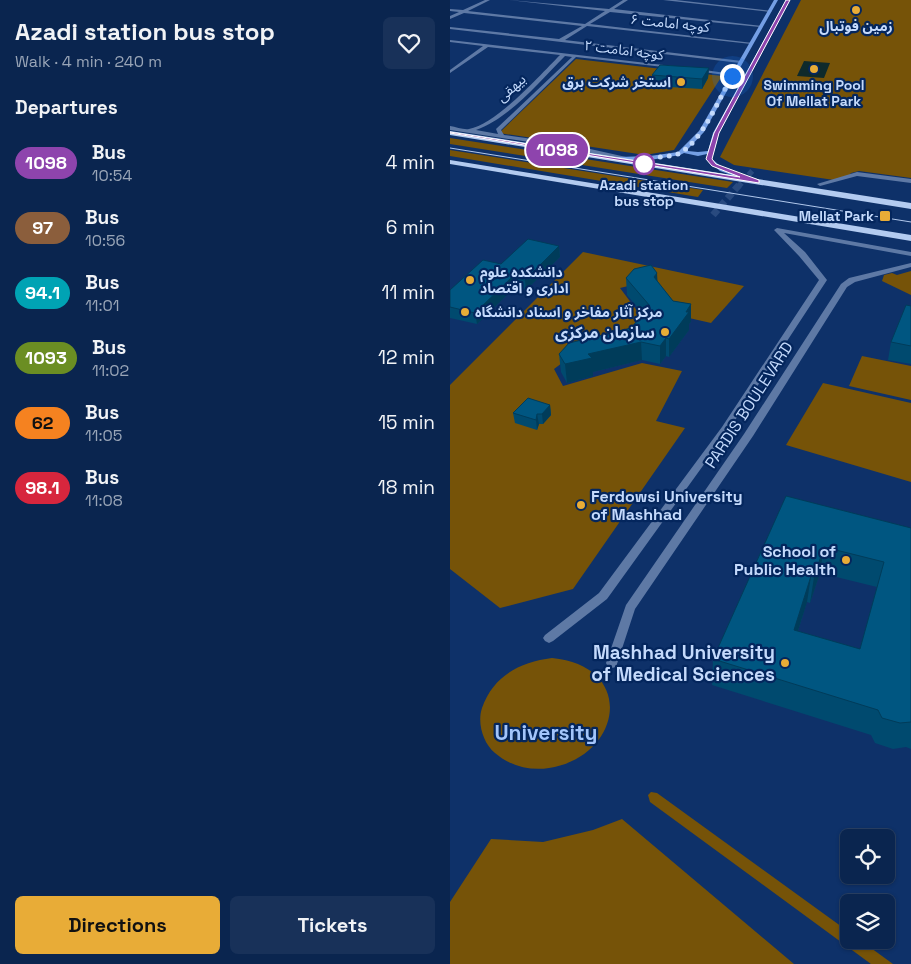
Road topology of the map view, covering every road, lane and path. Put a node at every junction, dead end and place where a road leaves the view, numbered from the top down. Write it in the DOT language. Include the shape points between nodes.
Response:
graph roads {
  1 [pos="488,0"];
  2 [pos="512,0"];
  3 [pos="626,0"];
  4 [pos="665,0"];
  5 [pos="776,0"];
  6 [pos="788,0"];
  7 [pos="450,10"];
  8 [pos="610,10"];
  9 [pos="770,11"];
  10 [pos="463,12"];
  11 [pos="450,18"];
  12 [pos="586,25"];
  13 [pos="760,26"];
  14 [pos="450,28"];
  15 [pos="450,41"];
  16 [pos="560,41"];
  17 [pos="751,43"];
  18 [pos="488,45"];
  19 [pos="542,52"];
  20 [pos="564,54"];
  21 [pos="575,56"];
  22 [pos="740,62"];
  23 [pos="674,68"];
  24 [pos="694,70"];
  25 [pos="450,72"];
  26 [pos="733,74"];
  27 [pos="533,84"];
  28 [pos="545,85"];
  29 [pos="450,128"];
  30 [pos="480,128"];
  31 [pos="498,130"];
  32 [pos="468,131"];
  33 [pos="450,134"];
  34 [pos="502,136"];
  35 [pos="685,149"];
  36 [pos="710,152"];
  37 [pos="614,159"];
  38 [pos="632,160"];
  39 [pos="450,162"];
  40 [pos="911,181"];
  41 [pos="757,182"];
  42 [pos="820,184"];
  43 [pos="911,206"];
  44 [pos="911,238"];
  45 [pos="911,254"];
  46 [pos="911,265"];
  47 [pos="549,638"];
  48 [pos="612,663"];
  1 -- 10 [label="street"];
  2 -- 8 [label="street"];
  3 -- 8 [label="street"];
  4 -- 9 [label="street"];
  5 -- 9 [label="main road"];
  6 -- 36 [label="main road" via="716,133"];
  7 -- 10 [label="street, کوچه امامت ۶"];
  8 -- 12 [label="street"];
  8 -- 13 [label="street"];
  9 -- 13 [label="main road"];
  10 -- 11 [label="street"];
  10 -- 12 [label="street, کوچه امامت ۶"];
  12 -- 16 [label="street"];
  12 -- 17 [label="street, کوچه امامت ۶"];
  13 -- 17 [label="main road"];
  14 -- 16 [label="street"];
  15 -- 18 [label="street, کوچه امامت ۲"];
  16 -- 19 [label="street"];
  16 -- 22 [label="street"];
  17 -- 22 [label="main road"];
  18 -- 19 [label="street, کوچه امامت ۲"];
  18 -- 25 [label="street"];
  19 -- 20 [label="street, کوچه امامت ۲"];
  20 -- 21 [label="street, کوچه امامت ۲"];
  20 -- 27 [label="street, بیهقی"];
  21 -- 23 [label="street, کوچه امامت ۲"];
  21 -- 28 [label="street, بیهقی"];
  22 -- 26 [label="main road"];
  24 -- 26 [label="street"];
  26 -- 35 [label="main road" via="701,132"];
  27 -- 28 [label="street"];
  27 -- 30 [label="street, بیهقی"];
  28 -- 31 [label="street, بیهقی"];
  29 -- 32 [label="street"];
  30 -- 31 [label="street"];
  30 -- 32 [label="street, بیهقی"];
  31 -- 34 [label="street"];
  32 -- 34 [label="street"];
  33 -- 37 [label="highway"];
  34 -- 38 [label="street" via="606,152"];
  35 -- 36 [label="main road" via="694,154"];
  35 -- 38 [label="main road" via="669,156"];
  36 -- 41 [label="main road" via="709,159 714,165"];
  37 -- 38 [label="main road"];
  37 -- 41 [label="highway"];
  39 -- 44 [label="highway"];
  40 -- 42 [label="street" via="857,174"];
  41 -- 43 [label="highway"];
  45 -- 47 [label="street, PARDIS BOULEVARD" via="777,230 802,254 822,280 725,429 603,596"];
  46 -- 48 [label="street, PARDIS BOULEVARD" via="852,280 844,286 748,436 630,608"];
}
